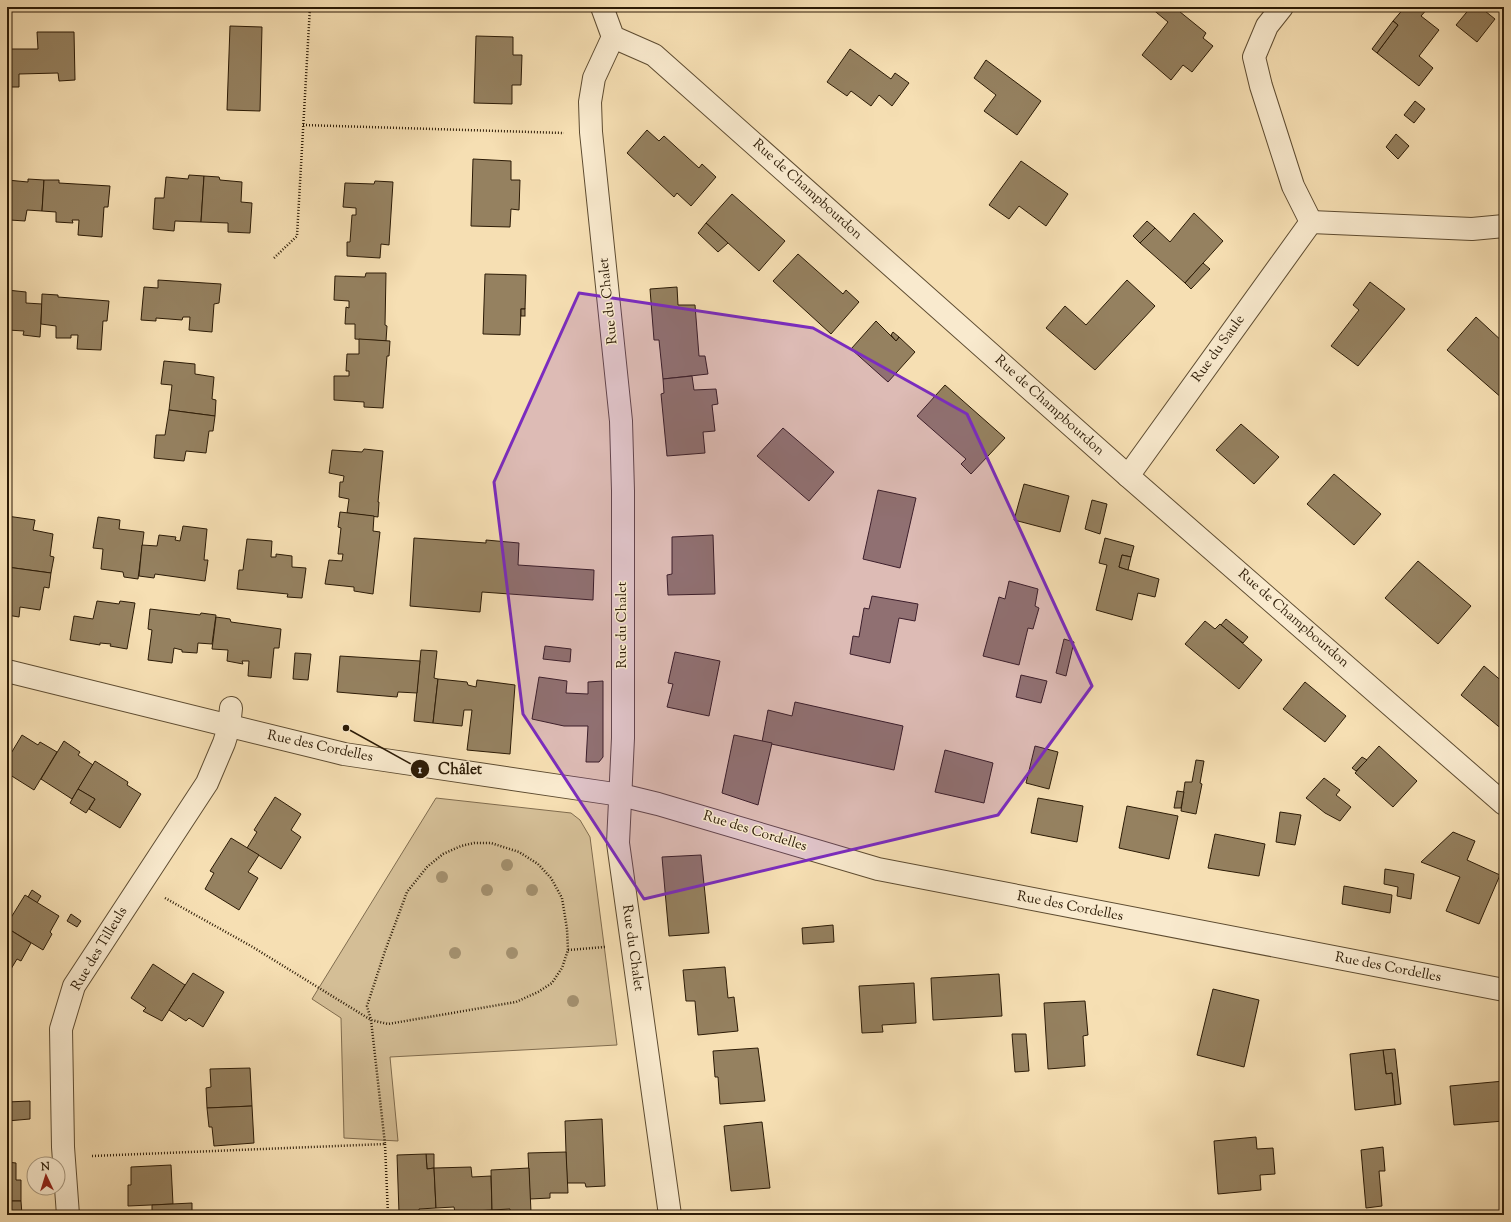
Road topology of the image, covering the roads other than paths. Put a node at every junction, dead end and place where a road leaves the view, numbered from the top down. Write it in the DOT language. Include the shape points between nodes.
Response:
graph roads {
  1 [pos="602,7"];
  2 [pos="1282,7"];
  3 [pos="613,37"];
  4 [pos="1311,222"];
  5 [pos="1504,226"];
  6 [pos="1128,476"];
  7 [pos="7,671"];
  8 [pos="230,718"];
  9 [pos="621,795"];
  10 [pos="1504,804"];
  11 [pos="1504,990"];
  12 [pos="68,1215"];
  13 [pos="670,1215"];
  1 -- 3 [label="street"];
  2 -- 4 [label="street" via="1267,26 1254,57 1294,186"];
  3 -- 6 [label="street, Rue de Champbourdon" via="654,55"];
  3 -- 9 [label="street, Rue du Chalet" via="594,78 590,102 621,420"];
  4 -- 5 [label="street" via="1472,229"];
  4 -- 6 [label="street, Rue du Saule"];
  6 -- 10 [label="street, Rue de Champbourdon"];
  7 -- 8 [label="street, Rue des Cordelles"];
  8 -- 9 [label="street, Rue des Cordelles" via="344,754"];
  8 -- 12 [label="street, Rue des Tilleuls" via="224,743 207,783 74,986 61,1029"];
  9 -- 11 [label="street, Rue des Cordelles" via="878,869"];
  9 -- 13 [label="street, Rue du Chalet" via="618,843"];
}
